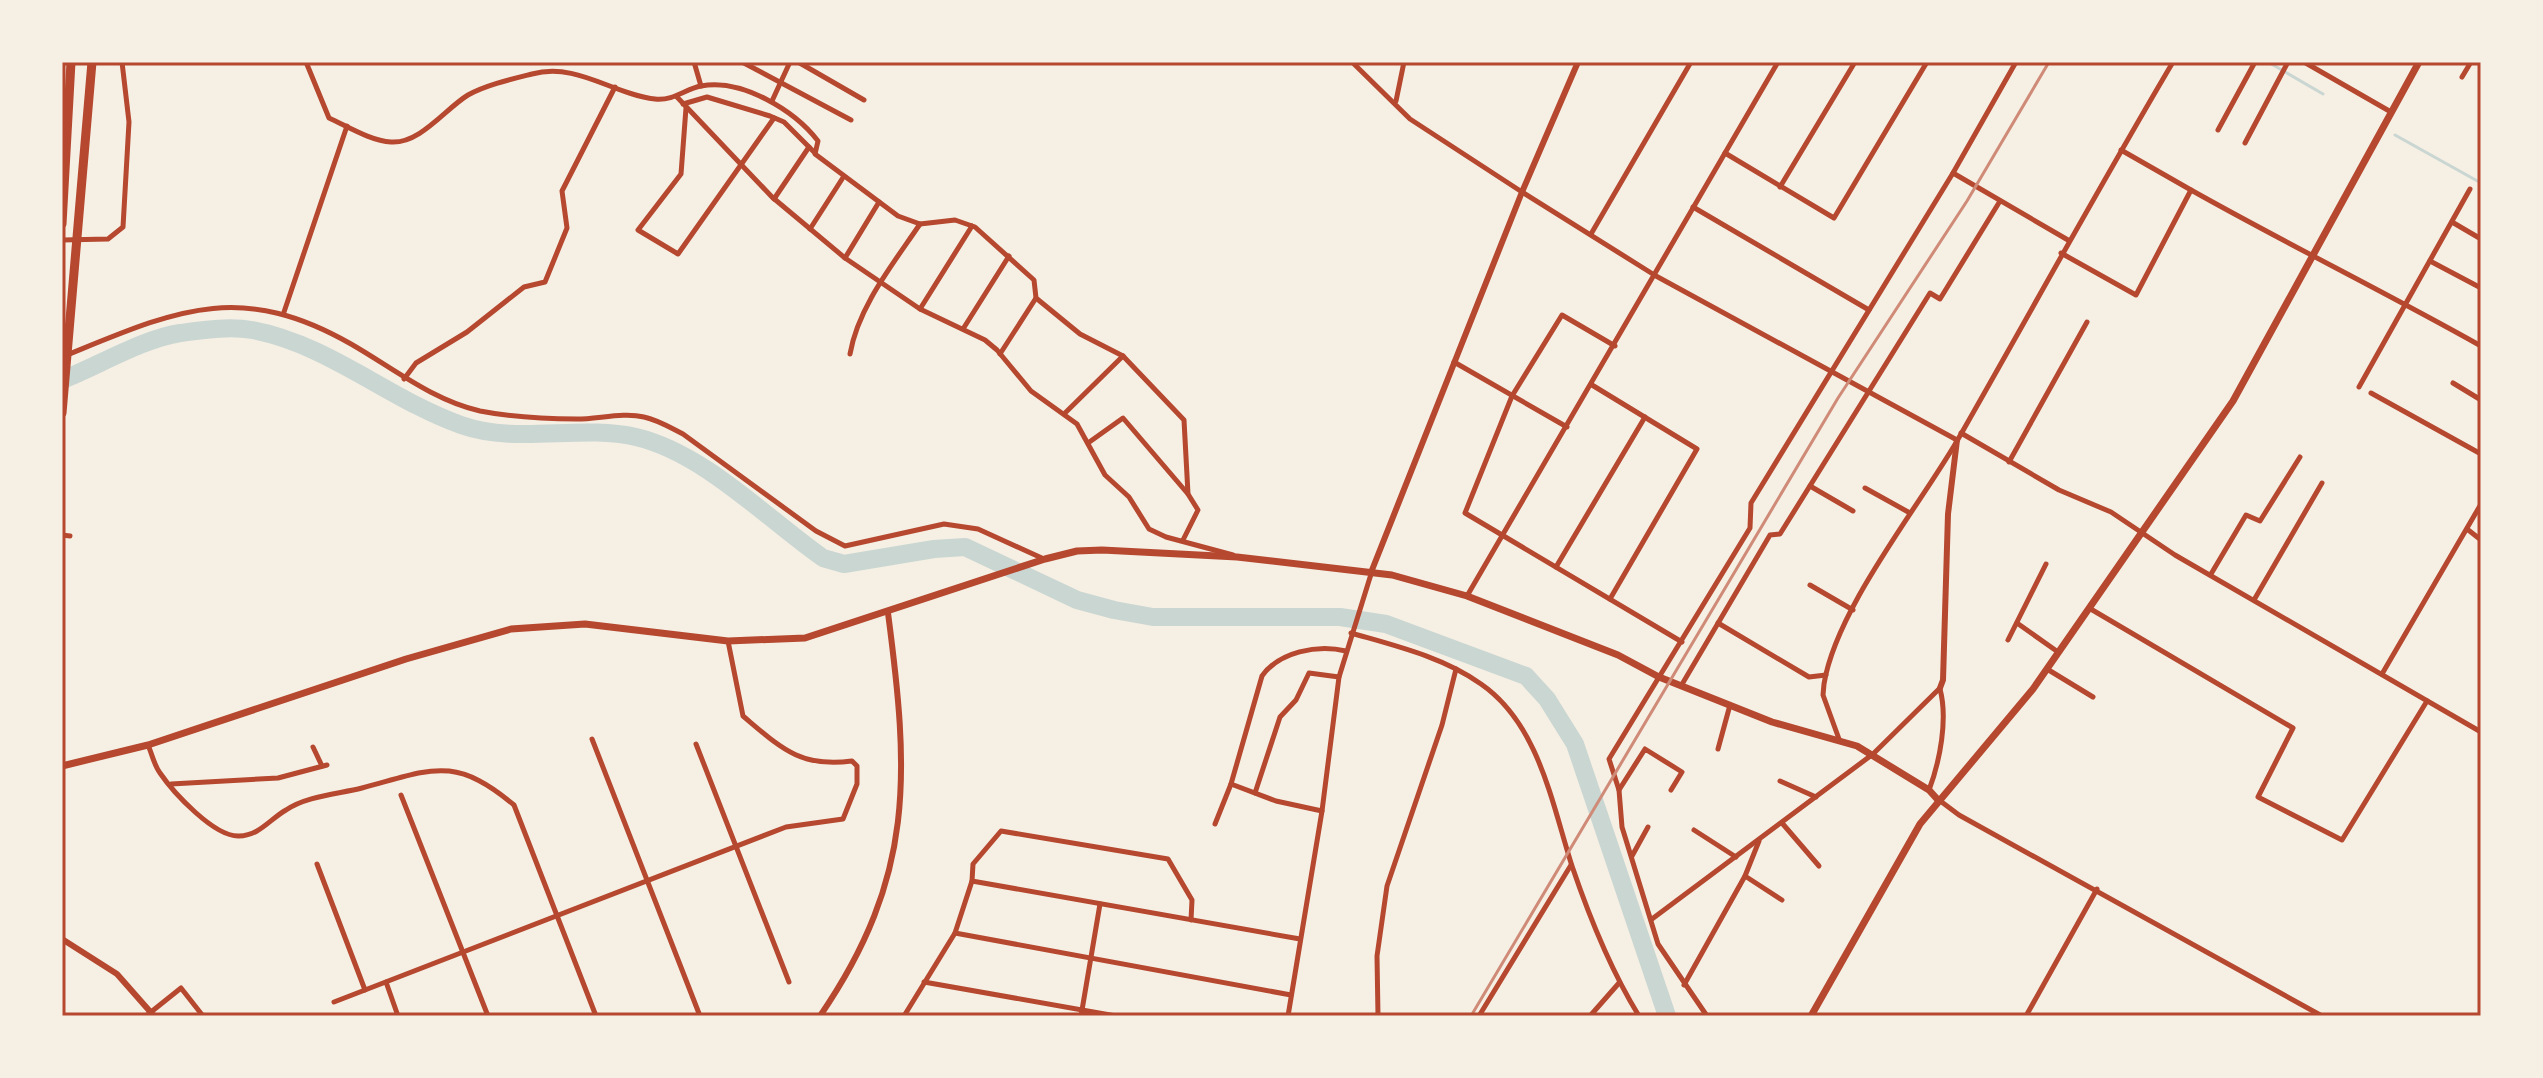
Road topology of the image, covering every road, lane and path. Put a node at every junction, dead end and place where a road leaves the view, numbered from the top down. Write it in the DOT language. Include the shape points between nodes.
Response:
graph roads {
  1 [pos="71,62"];
  2 [pos="92,62"];
  3 [pos="122,62"];
  4 [pos="306,62"];
  5 [pos="694,62"];
  6 [pos="742,62"];
  7 [pos="790,62"];
  8 [pos="798,62"];
  9 [pos="1352,62"];
  10 [pos="1404,62"];
  11 [pos="1578,62"];
  12 [pos="1691,62"];
  13 [pos="1778,62"];
  14 [pos="1855,62"];
  15 [pos="1927,62"];
  16 [pos="2016,62"];
  17 [pos="2173,62"];
  18 [pos="2255,62"];
  19 [pos="2304,62"];
  20 [pos="2419,62"];
  21 [pos="2471,62"];
  22 [pos="2287,64"];
  23 [pos="2462,77"];
  24 [pos="782,80"];
  25 [pos="701,86"];
  26 [pos="615,87"];
  27 [pos="677,97"];
  28 [pos="864,100"];
  29 [pos="772,102"];
  30 [pos="1396,102"];
  31 [pos="685,106"];
  32 [pos="2392,113"];
  33 [pos="774,118"];
  34 [pos="851,120"];
  35 [pos="347,126"];
  36 [pos="2218,130"];
  37 [pos="2245,143"];
  38 [pos="809,147"];
  39 [pos="2121,150"];
  40 [pos="1725,153"];
  41 [pos="815,154"];
  42 [pos="742,166"];
  43 [pos="1953,173"];
  44 [pos="844,175"];
  45 [pos="1780,187"];
  46 [pos="2470,189"];
  47 [pos="2191,190"];
  48 [pos="1522,192"];
  49 [pos="774,199"];
  50 [pos="2000,201"];
  51 [pos="879,202"];
  52 [pos="1693,207"];
  53 [pos="2452,222"];
  54 [pos="62,224"];
  55 [pos="920,224"];
  56 [pos="972,226"];
  57 [pos="810,229"];
  58 [pos="1591,234"];
  59 [pos="2481,239"];
  60 [pos="62,240"];
  61 [pos="2068,240"];
  62 [pos="2061,253"];
  63 [pos="1009,255"];
  64 [pos="845,258"];
  65 [pos="2312,259"];
  66 [pos="2430,261"];
  67 [pos="1656,276"];
  68 [pos="880,284"];
  69 [pos="2481,288"];
  70 [pos="1036,298"];
  71 [pos="2406,304"];
  72 [pos="920,309"];
  73 [pos="1869,310"];
  74 [pos="284,312"];
  75 [pos="2087,322"];
  76 [pos="963,329"];
  77 [pos="1615,346"];
  78 [pos="2481,346"];
  79 [pos="850,354"];
  80 [pos="1000,354"];
  81 [pos="1123,356"];
  82 [pos="62,357"];
  83 [pos="1454,362"];
  84 [pos="1833,371"];
  85 [pos="404,379"];
  86 [pos="2453,383"];
  87 [pos="1592,385"];
  88 [pos="2359,387"];
  89 [pos="1869,391"];
  90 [pos="2371,393"];
  91 [pos="1512,396"];
  92 [pos="2481,400"];
  93 [pos="62,413"];
  94 [pos="1065,413"];
  95 [pos="1645,417"];
  96 [pos="1567,427"];
  97 [pos="1959,437"];
  98 [pos="1088,443"];
  99 [pos="2481,454"];
  100 [pos="2300,457"];
  101 [pos="2009,462"];
  102 [pos="2322,483"];
  103 [pos="1810,486"];
  104 [pos="1865,488"];
  105 [pos="1188,494"];
  106 [pos="2481,504"];
  107 [pos="1853,511"];
  108 [pos="1910,513"];
  109 [pos="2467,529"];
  110 [pos="2142,533"];
  111 [pos="62,535"];
  112 [pos="1503,535"];
  113 [pos="70,536"];
  114 [pos="1183,540"];
  115 [pos="2481,540"];
  116 [pos="1237,557"];
  117 [pos="1045,559"];
  118 [pos="2046,564"];
  119 [pos="1556,567"];
  120 [pos="1372,570"];
  121 [pos="2211,574"];
  122 [pos="1810,585"];
  123 [pos="1467,596"];
  124 [pos="1610,599"];
  125 [pos="2254,600"];
  126 [pos="2089,608"];
  127 [pos="1853,610"];
  128 [pos="888,613"];
  129 [pos="1718,623"];
  130 [pos="2017,623"];
  131 [pos="1351,633"];
  132 [pos="2008,640"];
  133 [pos="728,641"];
  134 [pos="1682,642"];
  135 [pos="1346,651"];
  136 [pos="2059,653"];
  137 [pos="1456,669"];
  138 [pos="2047,669"];
  139 [pos="2382,674"];
  140 [pos="1826,675"];
  141 [pos="1339,677"];
  142 [pos="1659,677"];
  143 [pos="1681,686"];
  144 [pos="1940,688"];
  145 [pos="2093,697"];
  146 [pos="2427,701"];
  147 [pos="1730,705"];
  148 [pos="2481,732"];
  149 [pos="592,739"];
  150 [pos="1839,739"];
  151 [pos="696,744"];
  152 [pos="148,745"];
  153 [pos="313,747"];
  154 [pos="1718,749"];
  155 [pos="1873,754"];
  156 [pos="62,766"];
  157 [pos="1780,781"];
  158 [pos="170,784"];
  159 [pos="1231,784"];
  160 [pos="1619,790"];
  161 [pos="1671,790"];
  162 [pos="1929,790"];
  163 [pos="1255,793"];
  164 [pos="401,795"];
  165 [pos="1816,797"];
  166 [pos="1938,800"];
  167 [pos="1322,811"];
  168 [pos="1782,823"];
  169 [pos="1215,824"];
  170 [pos="1648,827"];
  171 [pos="1694,830"];
  172 [pos="1760,839"];
  173 [pos="737,846"];
  174 [pos="1631,857"];
  175 [pos="1736,857"];
  176 [pos="317,864"];
  177 [pos="1572,864"];
  178 [pos="1819,866"];
  179 [pos="1745,876"];
  180 [pos="647,881"];
  181 [pos="972,881"];
  182 [pos="2097,889"];
  183 [pos="1782,900"];
  184 [pos="1100,904"];
  185 [pos="556,915"];
  186 [pos="1652,919"];
  187 [pos="1191,920"];
  188 [pos="955,933"];
  189 [pos="62,939"];
  190 [pos="1300,939"];
  191 [pos="465,951"];
  192 [pos="1091,958"];
  193 [pos="924,981"];
  194 [pos="386,982"];
  195 [pos="789,982"];
  196 [pos="1619,983"];
  197 [pos="1684,985"];
  198 [pos="365,990"];
  199 [pos="1291,995"];
  200 [pos="334,1002"];
  201 [pos="1081,1013"];
  202 [pos="150,1015"];
  203 [pos="203,1016"];
  204 [pos="398,1016"];
  205 [pos="488,1016"];
  206 [pos="596,1016"];
  207 [pos="700,1016"];
  208 [pos="820,1016"];
  209 [pos="904,1016"];
  210 [pos="1116,1016"];
  211 [pos="1288,1016"];
  212 [pos="1378,1016"];
  213 [pos="1479,1016"];
  214 [pos="1590,1016"];
  215 [pos="1639,1016"];
  216 [pos="1707,1016"];
  217 [pos="1811,1016"];
  218 [pos="2026,1016"];
  219 [pos="2322,1016"];
  1 -- 54 [label="highway"];
  2 -- 93 [label="highway"];
  3 -- 60 [label="street" via="129,122 123,227 108,239"];
  4 -- 35 [label="street" via="324,111"];
  5 -- 25 [label="street"];
  6 -- 24 [label="street"];
  7 -- 24 [label="street"];
  8 -- 28 [label="street"];
  9 -- 30 [label="street"];
  10 -- 30 [label="street"];
  11 -- 48 [label="street"];
  12 -- 58 [label="street"];
  13 -- 40 [label="street"];
  14 -- 45 [label="street"];
  15 -- 45 [label="street" via="1834,218"];
  16 -- 43 [label="street"];
  17 -- 39 [label="street"];
  18 -- 36 [label="street"];
  19 -- 32 [label="street"];
  20 -- 32 [label="main road"];
  21 -- 23 [label="street"];
  22 -- 37 [label="street"];
  24 -- 29 [label="street"];
  24 -- 34 [label="street"];
  25 -- 27 [label="street"];
  25 -- 29 [label="street" via="733,88"];
  26 -- 27 [label="street" via="656,99"];
  26 -- 35 [label="street" via="566,71 535,73 469,95 400,141"];
  26 -- 85 [label="street" via="562,191 567,228 545,282 524,287 416,363"];
  27 -- 31 [label="street"];
  29 -- 41 [label="street" via="806,125 818,141"];
  30 -- 48 [label="street" via="1410,119"];
  31 -- 33 [label="street" via="707,97"];
  31 -- 42 [label="street"];
  31 -- 42 [label="street" via="681,174 638,230 678,254"];
  32 -- 65 [label="main road"];
  33 -- 38 [label="street"];
  33 -- 42 [label="street"];
  35 -- 74 [label="street"];
  38 -- 41 [label="street"];
  38 -- 49 [label="street"];
  39 -- 47 [label="street"];
  39 -- 61 [label="street"];
  40 -- 45 [label="street"];
  40 -- 52 [label="street"];
  41 -- 44 [label="street"];
  42 -- 49 [label="street"];
  43 -- 50 [label="street"];
  43 -- 73 [label="street"];
  44 -- 51 [label="street"];
  44 -- 57 [label="street"];
  46 -- 53 [label="street"];
  47 -- 62 [label="street" via="2136,295"];
  47 -- 65 [label="street"];
  48 -- 58 [label="street"];
  48 -- 83 [label="street"];
  49 -- 57 [label="street"];
  50 -- 61 [label="street"];
  50 -- 89 [label="street" via="1940,299 1930,293"];
  51 -- 55 [label="street"];
  51 -- 64 [label="street"];
  52 -- 67 [label="street"];
  52 -- 73 [label="street"];
  53 -- 59 [label="street"];
  53 -- 66 [label="street"];
  55 -- 56 [label="street" via="955,220"];
  55 -- 68 [label="street"];
  56 -- 63 [label="street"];
  56 -- 72 [label="street"];
  57 -- 64 [label="street"];
  58 -- 67 [label="street"];
  61 -- 62 [label="street"];
  62 -- 97 [label="street"];
  63 -- 70 [label="street" via="1034,280"];
  63 -- 76 [label="street"];
  64 -- 68 [label="street"];
  65 -- 71 [label="street"];
  65 -- 110 [label="main road" via="2233,401"];
  66 -- 69 [label="street"];
  66 -- 71 [label="street"];
  67 -- 77 [label="street"];
  67 -- 84 [label="street"];
  68 -- 72 [label="street"];
  68 -- 79 [label="street" via="853,334"];
  70 -- 80 [label="street"];
  70 -- 81 [label="street" via="1080,334"];
  71 -- 78 [label="street"];
  71 -- 88 [label="street"];
  72 -- 76 [label="street"];
  73 -- 84 [label="street"];
  74 -- 82 [label="street" via="211,307 135,328"];
  74 -- 85 [label="street" via="351,344"];
  75 -- 101 [label="street"];
  76 -- 80 [label="street"];
  77 -- 87 [label="street"];
  77 -- 91 [label="street" via="1562,315"];
  80 -- 94 [label="street" via="1031,391"];
  81 -- 94 [label="street"];
  81 -- 105 [label="street" via="1184,420"];
  83 -- 91 [label="street"];
  83 -- 120 [label="street"];
  84 -- 89 [label="street"];
  84 -- 134 [label="street" via="1751,503 1750,528"];
  85 -- 117 [label="street" via="465,407 501,415 641,416 660,422 845,546 944,524 978,529"];
  86 -- 92 [label="street"];
  87 -- 95 [label="street"];
  87 -- 96 [label="street"];
  89 -- 97 [label="street"];
  89 -- 103 [label="street"];
  90 -- 99 [label="street"];
  91 -- 96 [label="street"];
  91 -- 112 [label="street" via="1465,513"];
  94 -- 98 [label="street"];
  95 -- 119 [label="street"];
  95 -- 124 [label="street" via="1697,449"];
  96 -- 112 [label="street"];
  97 -- 101 [label="street"];
  97 -- 108 [label="street"];
  97 -- 144 [label="street" via="1948,514"];
  98 -- 105 [label="street" via="1123,418"];
  98 -- 114 [label="street" via="1105,475 1129,497 1149,529"];
  100 -- 121 [label="street" via="2260,521 2246,515"];
  101 -- 110 [label="street"];
  102 -- 125 [label="street"];
  103 -- 107 [label="street"];
  103 -- 129 [label="street" via="1780,534 1770,535"];
  104 -- 108 [label="street"];
  105 -- 114 [label="street" via="1198,510"];
  106 -- 109 [label="street"];
  108 -- 127 [label="street"];
  109 -- 115 [label="street"];
  109 -- 139 [label="street"];
  110 -- 121 [label="street"];
  110 -- 126 [label="main road"];
  111 -- 113 [label="street"];
  112 -- 119 [label="street"];
  112 -- 123 [label="street"];
  114 -- 116 [label="street"];
  116 -- 117 [label="main road" via="1102,550"];
  116 -- 120 [label="main road"];
  117 -- 128 [label="main road"];
  118 -- 130 [label="street"];
  119 -- 124 [label="street"];
  120 -- 123 [label="main road"];
  120 -- 131 [label="street"];
  121 -- 125 [label="street"];
  122 -- 127 [label="street"];
  123 -- 142 [label="main road" via="1618,655"];
  124 -- 134 [label="street"];
  125 -- 139 [label="street"];
  126 -- 136 [label="main road"];
  126 -- 146 [label="street" via="2293,728 2258,797 2342,840"];
  127 -- 140 [label="street"];
  128 -- 133 [label="main road" via="805,638"];
  128 -- 208 [label="street" via="901,708 904,780 898,829 873,924 850,973"];
  129 -- 140 [label="street" via="1809,677"];
  129 -- 143 [label="street"];
  130 -- 132 [label="street"];
  130 -- 136 [label="street"];
  131 -- 135 [label="street"];
  131 -- 137 [label="street"];
  133 -- 152 [label="main road" via="585,624 511,629"];
  133 -- 173 [label="street" via="743,716 802,760 852,761 858,774 843,819 786,827"];
  134 -- 142 [label="street"];
  135 -- 141 [label="street"];
  135 -- 159 [label="street" via="1326,646 1273,661 1262,676"];
  136 -- 138 [label="main road"];
  137 -- 177 [label="street" via="1493,694 1524,733 1548,783"];
  137 -- 212 [label="street" via="1387,886 1377,956"];
  138 -- 145 [label="street"];
  138 -- 166 [label="main road"];
  139 -- 146 [label="street"];
  140 -- 150 [label="street" via="1823,695"];
  141 -- 163 [label="street" via="1309,673 1296,700 1280,717"];
  141 -- 167 [label="street"];
  142 -- 143 [label="main road"];
  142 -- 160 [label="street" via="1609,759"];
  143 -- 147 [label="main road"];
  144 -- 155 [label="street"];
  144 -- 162 [label="street" via="1944,703"];
  146 -- 148 [label="street"];
  147 -- 150 [label="main road"];
  147 -- 154 [label="street"];
  149 -- 180 [label="street"];
  150 -- 155 [label="main road"];
  151 -- 173 [label="street"];
  152 -- 156 [label="main road"];
  152 -- 158 [label="street" via="158,771"];
  153 -- 158 [label="street" via="324,766 278,778"];
  155 -- 162 [label="main road"];
  155 -- 165 [label="street"];
  157 -- 165 [label="street"];
  158 -- 185 [label="street" via="208,823 238,837 254,833 300,803 422,770 460,773 492,787 514,805"];
  159 -- 163 [label="street"];
  159 -- 169 [label="street"];
  160 -- 161 [label="street" via="1645,749 1682,772"];
  160 -- 174 [label="street"];
  162 -- 166 [label="main road"];
  163 -- 167 [label="street"];
  164 -- 191 [label="street"];
  165 -- 168 [label="street"];
  166 -- 182 [label="street"];
  166 -- 217 [label="main road" via="1906,845"];
  167 -- 190 [label="street"];
  168 -- 172 [label="street"];
  168 -- 178 [label="street"];
  170 -- 174 [label="street"];
  171 -- 175 [label="street"];
  172 -- 175 [label="street"];
  172 -- 179 [label="street"];
  173 -- 180 [label="street"];
  173 -- 195 [label="street"];
  174 -- 186 [label="street"];
  175 -- 186 [label="street"];
  176 -- 198 [label="street"];
  177 -- 196 [label="street"];
  177 -- 213 [label="street"];
  179 -- 183 [label="street"];
  179 -- 197 [label="street"];
  180 -- 185 [label="street"];
  180 -- 207 [label="street"];
  181 -- 184 [label="street"];
  181 -- 187 [label="street" via="973,864 1001,831 1168,859 1192,900"];
  181 -- 188 [label="street"];
  182 -- 218 [label="street"];
  182 -- 219 [label="street"];
  184 -- 187 [label="street"];
  184 -- 192 [label="street"];
  185 -- 191 [label="street"];
  185 -- 206 [label="street"];
  186 -- 197 [label="street" via="1658,944"];
  187 -- 190 [label="street"];
  188 -- 192 [label="street"];
  188 -- 193 [label="street"];
  189 -- 202 [label="street" via="117,974"];
  190 -- 199 [label="street"];
  191 -- 194 [label="street"];
  191 -- 205 [label="street"];
  192 -- 199 [label="street"];
  192 -- 201 [label="street"];
  193 -- 201 [label="street"];
  193 -- 209 [label="street"];
  194 -- 198 [label="street"];
  194 -- 204 [label="street"];
  196 -- 214 [label="street"];
  196 -- 215 [label="street"];
  197 -- 216 [label="street"];
  198 -- 200 [label="street"];
  199 -- 211 [label="street"];
  201 -- 210 [label="street"];
  202 -- 203 [label="street" via="181,988"];
}
